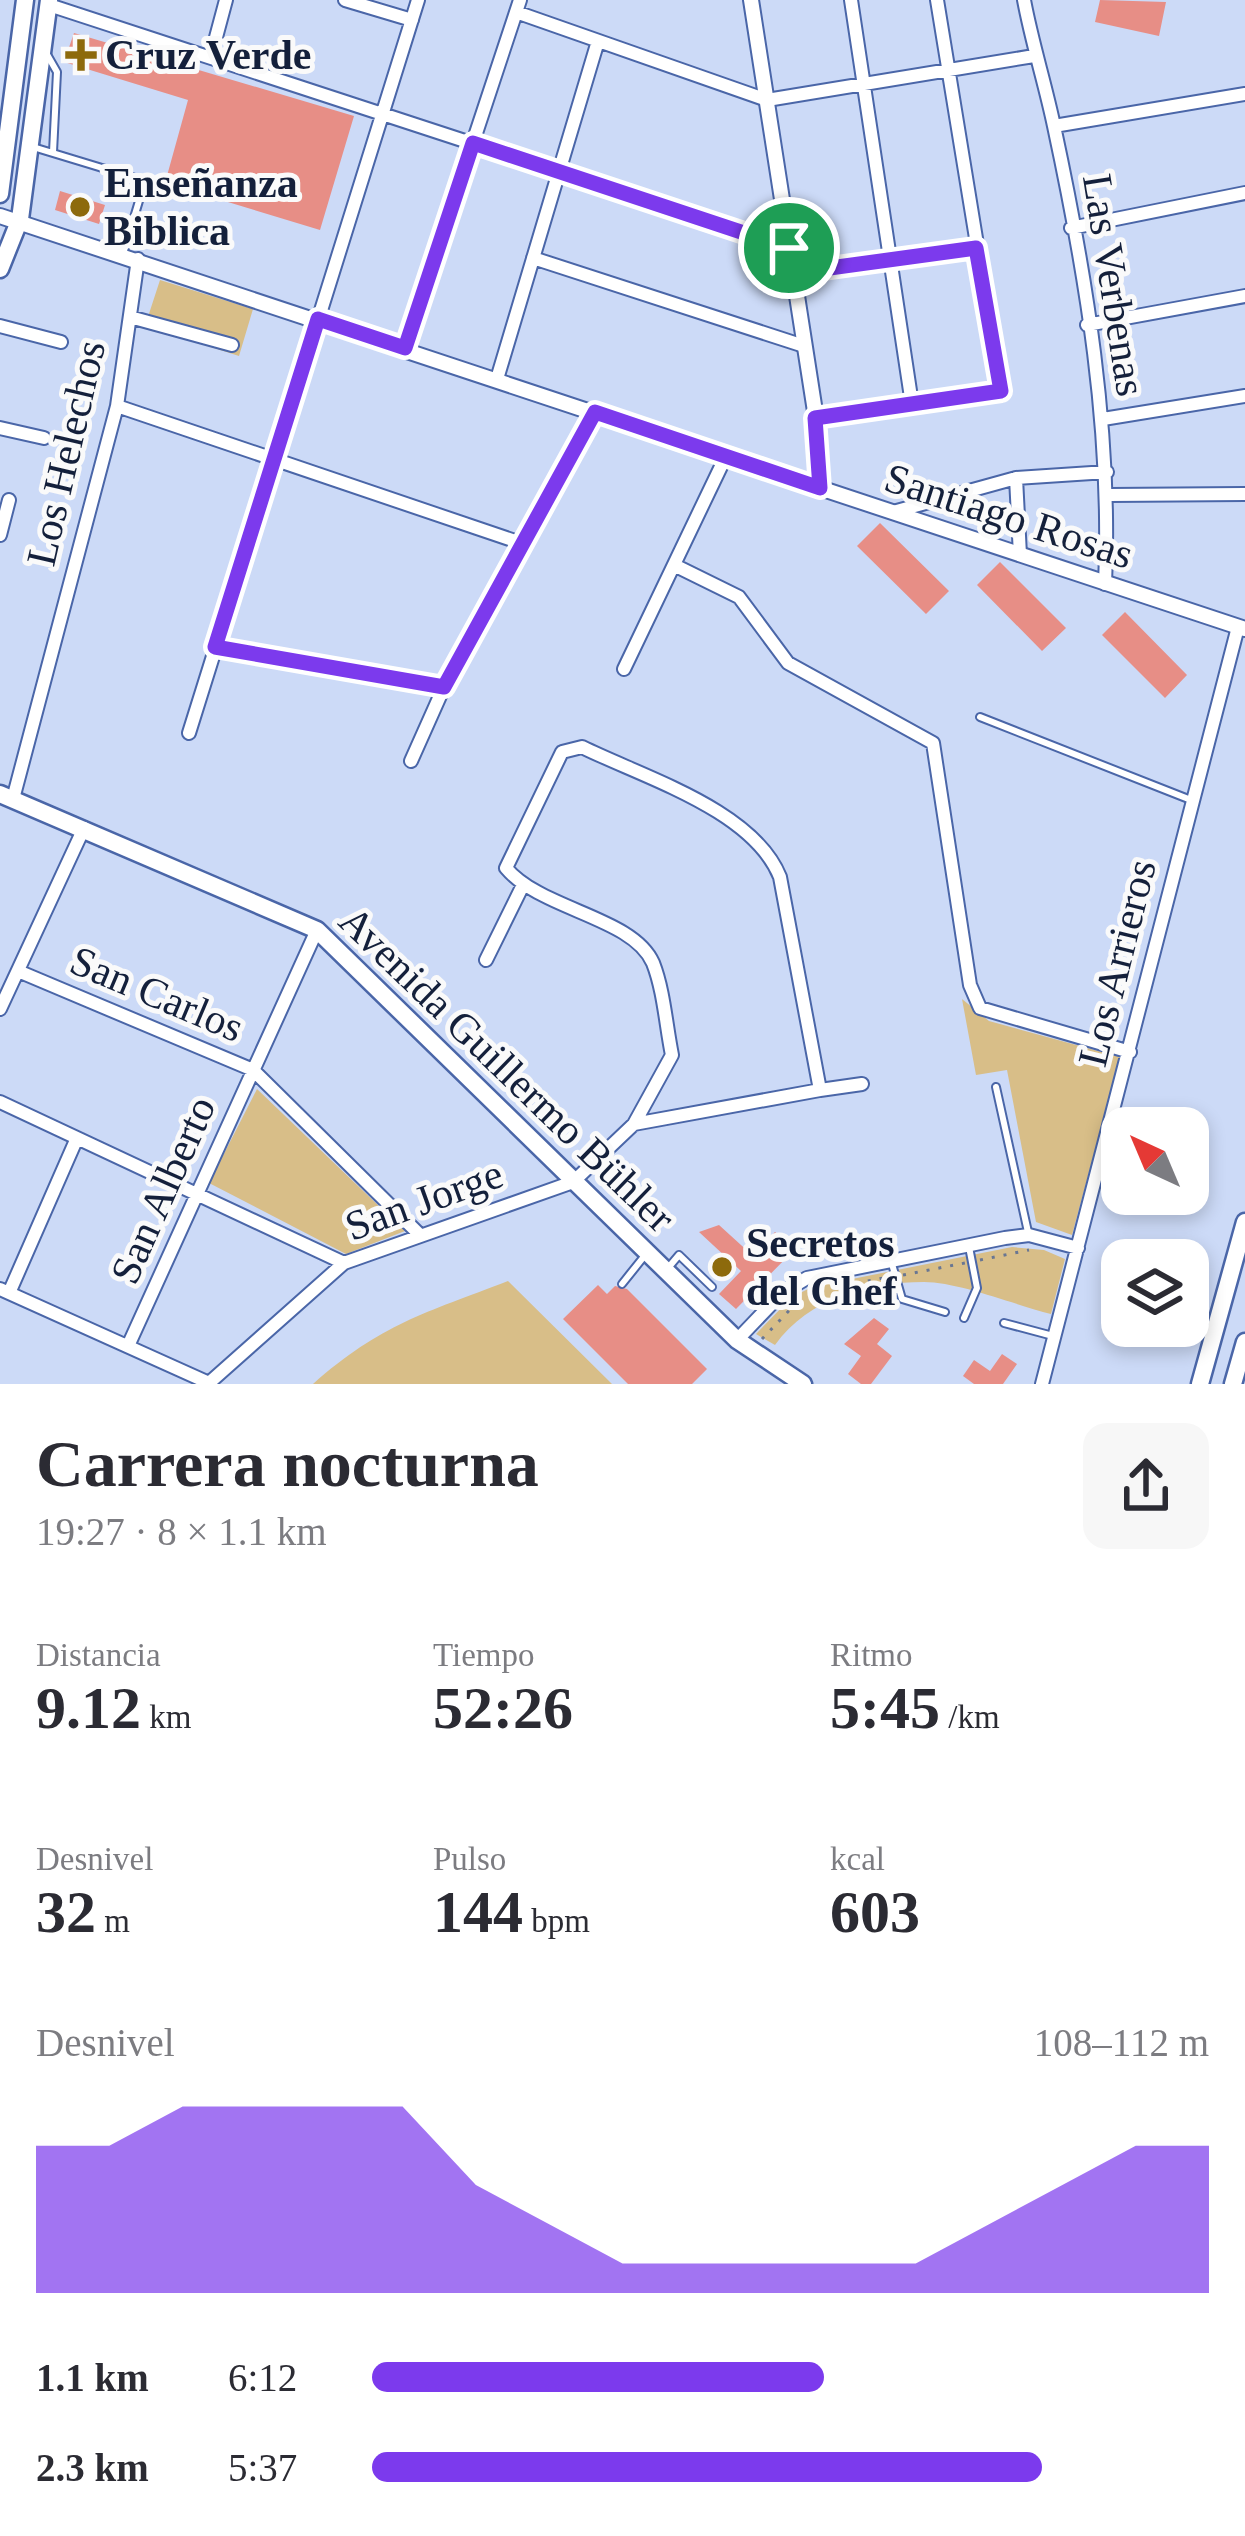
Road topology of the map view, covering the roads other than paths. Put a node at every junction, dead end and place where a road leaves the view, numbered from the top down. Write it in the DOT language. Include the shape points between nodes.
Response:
graph roads {
  1 [pos="25,0"];
  2 [pos="226,0"];
  3 [pos="345,0"];
  4 [pos="418,0"];
  5 [pos="751,0"];
  6 [pos="850,0"];
  7 [pos="937,0"];
  8 [pos="1024,0"];
  9 [pos="49,3"];
  10 [pos="518,6"];
  11 [pos="412,20"];
  12 [pos="598,41"];
  13 [pos="43,48"];
  14 [pos="211,56"];
  15 [pos="1034,56"];
  16 [pos="945,70"];
  17 [pos="863,84"];
  18 [pos="1245,94"];
  19 [pos="766,100"];
  20 [pos="382,115"];
  21 [pos="1054,126"];
  22 [pos="9,127"];
  23 [pos="473,143"];
  24 [pos="30,146"];
  25 [pos="53,152"];
  26 [pos="559,170"];
  27 [pos="1245,193"];
  28 [pos="0,194"];
  29 [pos="0,216"];
  30 [pos="20,219"];
  31 [pos="1071,228"];
  32 [pos="789,248"];
  33 [pos="976,248"];
  34 [pos="131,256"];
  35 [pos="533,258"];
  36 [pos="890,260"];
  37 [pos="0,269"];
  38 [pos="793,273"];
  39 [pos="1245,296"];
  40 [pos="130,317"];
  41 [pos="318,319"];
  42 [pos="1087,325"];
  43 [pos="0,326"];
  44 [pos="61,342"];
  45 [pos="232,346"];
  46 [pos="805,346"];
  47 [pos="405,348"];
  48 [pos="497,379"];
  49 [pos="1245,396"];
  50 [pos="912,404"];
  51 [pos="117,406"];
  52 [pos="595,412"];
  53 [pos="815,418"];
  54 [pos="1103,419"];
  55 [pos="0,428"];
  56 [pos="44,438"];
  57 [pos="726,456"];
  58 [pos="274,460"];
  59 [pos="1107,472"];
  60 [pos="1016,478"];
  61 [pos="820,488"];
  62 [pos="1245,494"];
  63 [pos="1109,495"];
  64 [pos="9,500"];
  65 [pos="892,512"];
  66 [pos="0,535"];
  67 [pos="521,543"];
  68 [pos="1020,555"];
  69 [pos="674,565"];
  70 [pos="1106,584"];
  71 [pos="1242,628"];
  72 [pos="215,647"];
  73 [pos="624,669"];
  74 [pos="444,687"];
  75 [pos="980,717"];
  76 [pos="189,733"];
  77 [pos="411,761"];
  78 [pos="6,797"];
  79 [pos="1191,800"];
  80 [pos="84,829"];
  81 [pos="522,887"];
  82 [pos="317,930"];
  83 [pos="486,960"];
  84 [pos="18,971"];
  85 [pos="0,1010"];
  86 [pos="1130,1052"];
  87 [pos="253,1070"];
  88 [pos="862,1084"];
  89 [pos="996,1087"];
  90 [pos="820,1090"];
  91 [pos="0,1102"];
  92 [pos="634,1124"];
  93 [pos="77,1138"];
  94 [pos="574,1182"];
  95 [pos="199,1191"];
  96 [pos="1245,1222"];
  97 [pos="420,1234"];
  98 [pos="1029,1235"];
  99 [pos="968,1245"];
  100 [pos="1078,1248"];
  101 [pos="646,1254"];
  102 [pos="891,1261"];
  103 [pos="344,1263"];
  104 [pos="664,1272"];
  105 [pos="622,1284"];
  106 [pos="712,1287"];
  107 [pos="4,1291"];
  108 [pos="946,1312"];
  109 [pos="964,1318"];
  110 [pos="1004,1323"];
  111 [pos="1054,1336"];
  112 [pos="736,1340"];
  113 [pos="1245,1342"];
  114 [pos="128,1346"];
  115 [pos="803,1384"];
  116 [pos="1042,1384"];
  117 [pos="1200,1384"];
  118 [pos="1234,1384"];
  1 -- 22 [label="main road"];
  2 -- 14 [label="street"];
  3 -- 11 [label="street"];
  4 -- 11 [label="street"];
  5 -- 19 [label="street"];
  6 -- 17 [label="street"];
  7 -- 16 [label="street"];
  8 -- 15 [label="street, Las Verbenas"];
  9 -- 13 [label="main road"];
  9 -- 14 [label="street"];
  10 -- 12 [label="street"];
  10 -- 23 [label="street"];
  11 -- 20 [label="street"];
  12 -- 19 [label="street"];
  12 -- 26 [label="street"];
  13 -- 24 [label="main road"];
  13 -- 25 [label="lane" via="57,72"];
  14 -- 20 [label="street"];
  15 -- 16 [label="street"];
  15 -- 21 [label="street, Las Verbenas"];
  16 -- 17 [label="street"];
  16 -- 33 [label="street"];
  17 -- 19 [label="street"];
  17 -- 36 [label="street"];
  18 -- 21 [label="street"];
  19 -- 32 [label="street"];
  20 -- 23 [label="street"];
  20 -- 41 [label="street"];
  21 -- 31 [label="street, Las Verbenas"];
  22 -- 24 [label="main road"];
  22 -- 28 [label="main road"];
  23 -- 26 [label="street"];
  23 -- 47 [label="street"];
  24 -- 25 [label="lane"];
  24 -- 30 [label="main road"];
  25 -- 34 [label="lane" via="145,181"];
  26 -- 32 [label="street"];
  26 -- 35 [label="street"];
  27 -- 31 [label="street"];
  29 -- 30 [label="street, Santiago Rosas"];
  30 -- 34 [label="street, Santiago Rosas"];
  30 -- 37 [label="main road"];
  31 -- 42 [label="street, Las Verbenas"];
  32 -- 38 [label="street"];
  33 -- 36 [label="street"];
  33 -- 50 [label="street" via="1001,391"];
  34 -- 40 [label="street, Los Helechos"];
  34 -- 41 [label="street, Santiago Rosas"];
  35 -- 46 [label="street"];
  35 -- 48 [label="street"];
  36 -- 38 [label="street"];
  36 -- 50 [label="street"];
  38 -- 46 [label="street"];
  39 -- 42 [label="street"];
  40 -- 45 [label="street"];
  40 -- 51 [label="street, Los Helechos"];
  41 -- 47 [label="street, Santiago Rosas"];
  41 -- 58 [label="street"];
  42 -- 54 [label="street, Las Verbenas"];
  43 -- 44 [label="street"];
  46 -- 53 [label="street"];
  47 -- 48 [label="street, Santiago Rosas"];
  48 -- 52 [label="street, Santiago Rosas"];
  49 -- 54 [label="street"];
  50 -- 53 [label="street"];
  51 -- 58 [label="street"];
  51 -- 78 [label="street, Los Helechos"];
  52 -- 57 [label="street, Santiago Rosas"];
  52 -- 67 [label="street"];
  53 -- 61 [label="street"];
  54 -- 59 [label="street, Las Verbenas"];
  55 -- 56 [label="street"];
  57 -- 61 [label="street, Santiago Rosas"];
  57 -- 69 [label="street"];
  58 -- 67 [label="street"];
  58 -- 72 [label="street"];
  59 -- 60 [label="street"];
  59 -- 63 [label="street, Las Verbenas"];
  60 -- 65 [label="street"];
  60 -- 68 [label="street"];
  61 -- 65 [label="street, Santiago Rosas"];
  62 -- 63 [label="street"];
  63 -- 70 [label="street, Las Verbenas"];
  64 -- 66 [label="street"];
  65 -- 68 [label="street, Santiago Rosas"];
  67 -- 74 [label="street"];
  68 -- 70 [label="street, Santiago Rosas"];
  69 -- 73 [label="street"];
  69 -- 86 [label="street" via="739,597 788,663 933,742 980,1008"];
  70 -- 71 [label="street, Santiago Rosas"];
  71 -- 79 [label="street, Los Arrieros"];
  72 -- 74 [label="street"];
  72 -- 76 [label="street"];
  74 -- 77 [label="street"];
  75 -- 79 [label="lane"];
  78 -- 80 [label="main road, Avenida Guillermo Bühler"];
  79 -- 86 [label="street, Los Arrieros"];
  80 -- 82 [label="main road, Avenida Guillermo Bühler"];
  80 -- 84 [label="street"];
  81 -- 83 [label="street"];
  81 -- 90 [label="street" via="506,868 562,752 582,747 741,826 780,877"];
  81 -- 92 [label="street" via="635,940 651,959 672,1055"];
  82 -- 87 [label="street, San Alberto"];
  82 -- 94 [label="main road, Avenida Guillermo Bühler"];
  84 -- 85 [label="street"];
  84 -- 87 [label="street, San Carlos"];
  86 -- 100 [label="street, Los Arrieros"];
  87 -- 95 [label="street, San Alberto"];
  87 -- 97 [label="street, San Carlos"];
  88 -- 90 [label="street"];
  89 -- 98 [label="lane"];
  90 -- 92 [label="street"];
  91 -- 93 [label="street"];
  92 -- 94 [label="street"];
  93 -- 95 [label="street"];
  93 -- 107 [label="street"];
  94 -- 97 [label="street, San Jorge"];
  94 -- 101 [label="main road, Avenida Guillermo Bühler"];
  95 -- 103 [label="street"];
  95 -- 114 [label="street, San Alberto"];
  96 -- 117 [label="main road"];
  97 -- 103 [label="street, San Jorge"];
  98 -- 99 [label="street"];
  98 -- 100 [label="street"];
  99 -- 102 [label="street"];
  99 -- 109 [label="lane" via="976,1295"];
  100 -- 111 [label="street, Los Arrieros"];
  101 -- 104 [label="main road, Avenida Guillermo Bühler"];
  101 -- 105 [label="lane"];
  102 -- 108 [label="lane" via="906,1302"];
  102 -- 112 [label="street" via="799,1282"];
  103 -- 114 [label="street, San Jorge" via="209,1383"];
  104 -- 106 [label="lane" via="679,1255"];
  104 -- 112 [label="main road, Avenida Guillermo Bühler"];
  107 -- 114 [label="street, San Jorge"];
  110 -- 111 [label="lane"];
  111 -- 116 [label="street, Los Arrieros"];
  112 -- 115 [label="main road, Avenida Guillermo Bühler"];
  113 -- 118 [label="main road"];
}
